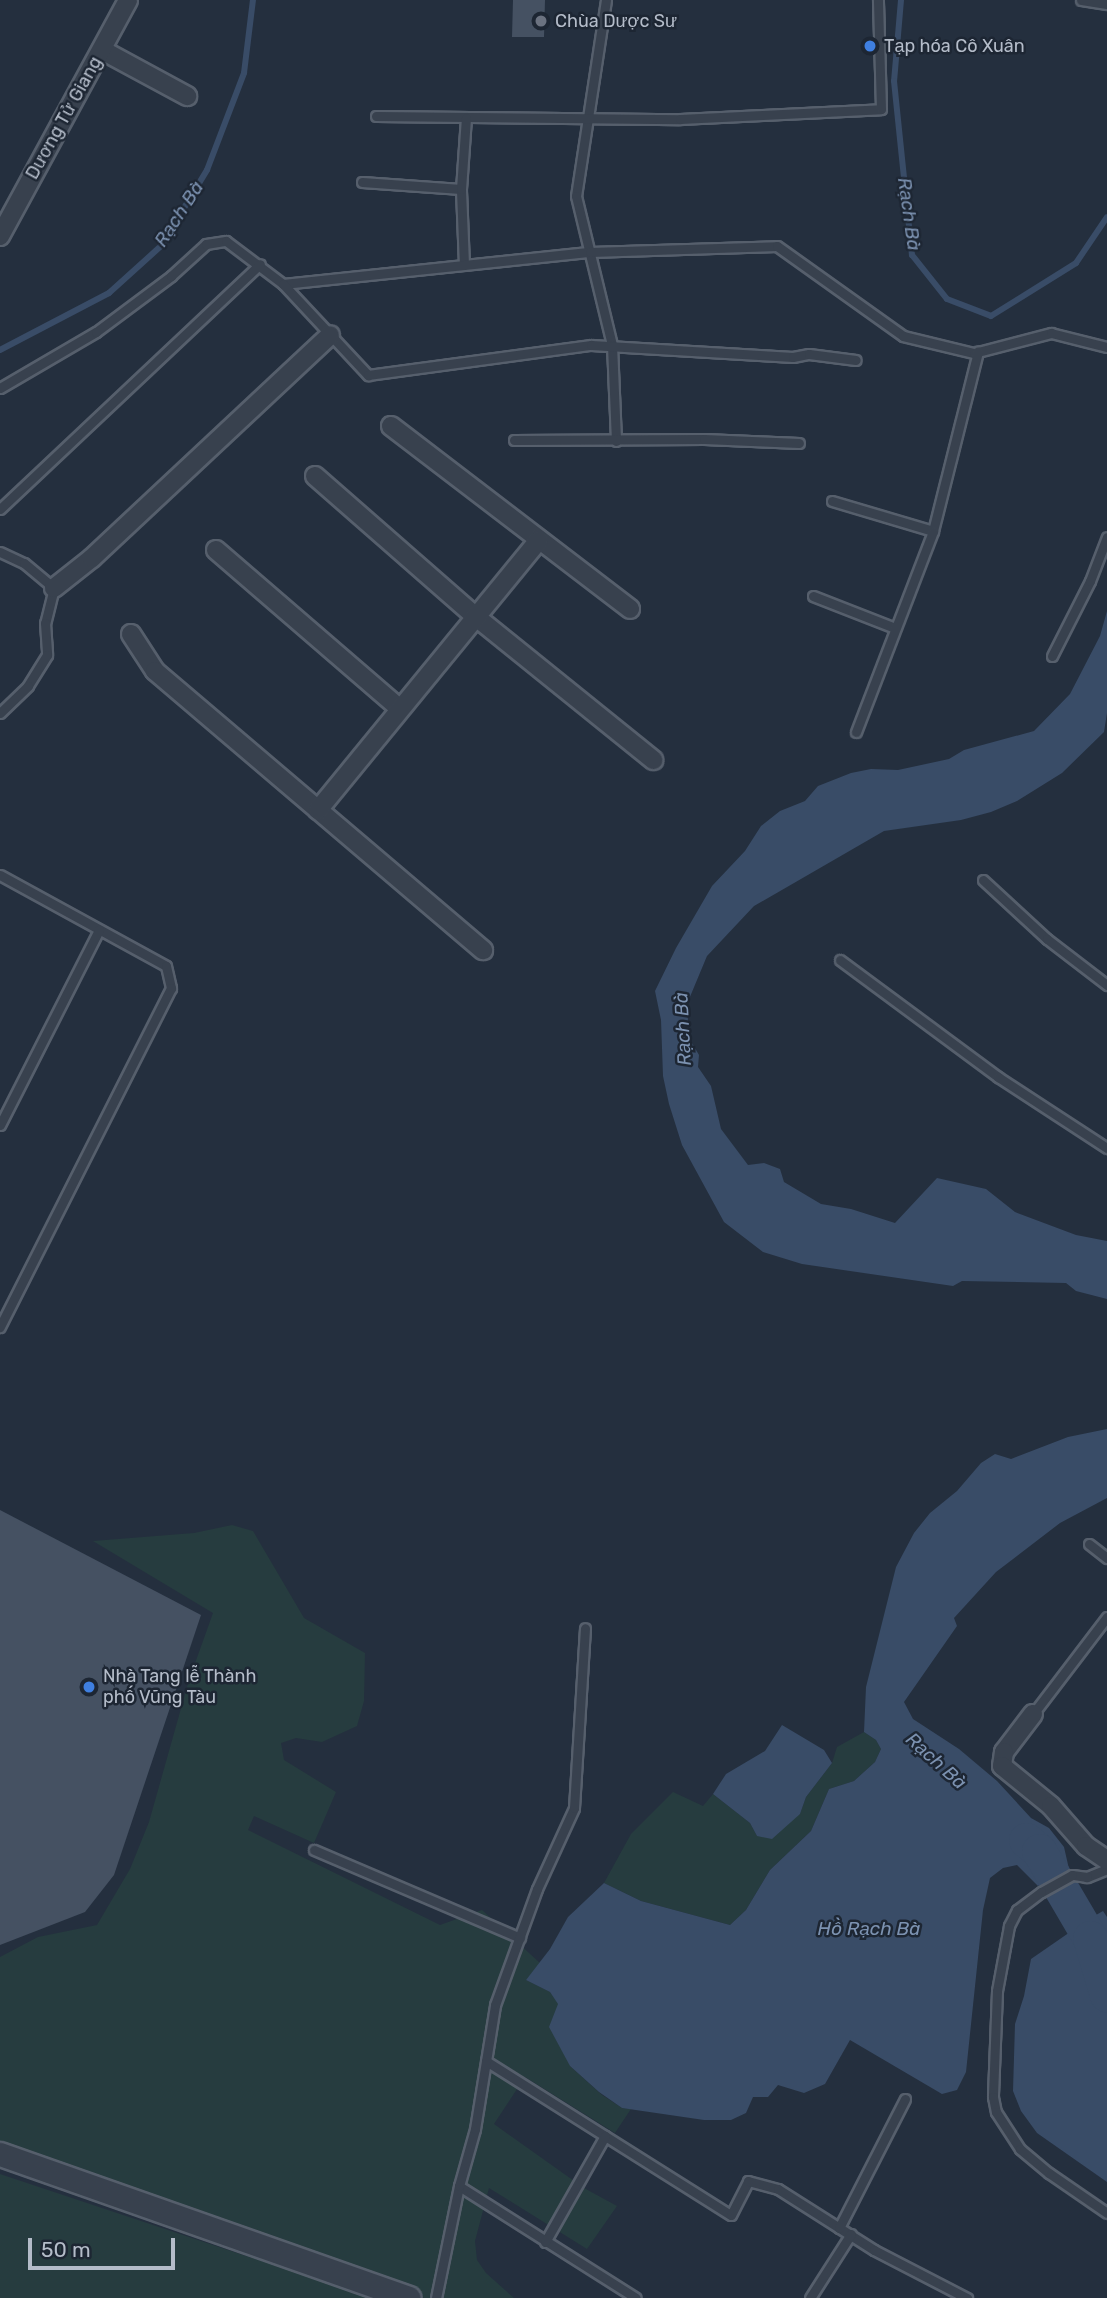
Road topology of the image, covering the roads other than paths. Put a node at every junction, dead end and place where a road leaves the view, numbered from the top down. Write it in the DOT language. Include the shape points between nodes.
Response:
graph roads {
  1 [pos="128,0"];
  2 [pos="606,0"];
  3 [pos="878,0"];
  4 [pos="1081,0"];
  5 [pos="1107,4"];
  6 [pos="102,50"];
  7 [pos="187,96"];
  8 [pos="376,116"];
  9 [pos="466,118"];
  10 [pos="587,119"];
  11 [pos="362,182"];
  12 [pos="461,189"];
  13 [pos="0,236"];
  14 [pos="590,252"];
  15 [pos="260,264"];
  16 [pos="464,265"];
  17 [pos="283,284"];
  18 [pos="330,335"];
  19 [pos="612,345"];
  20 [pos="1107,347"];
  21 [pos="978,352"];
  22 [pos="856,360"];
  23 [pos="0,387"];
  24 [pos="390,426"];
  25 [pos="514,440"];
  26 [pos="616,441"];
  27 [pos="799,443"];
  28 [pos="315,477"];
  29 [pos="832,501"];
  30 [pos="0,509"];
  31 [pos="933,531"];
  32 [pos="1107,537"];
  33 [pos="539,540"];
  34 [pos="216,550"];
  35 [pos="0,552"];
  36 [pos="54,589"];
  37 [pos="813,596"];
  38 [pos="630,608"];
  39 [pos="476,617"];
  40 [pos="895,628"];
  41 [pos="131,634"];
  42 [pos="1052,656"];
  43 [pos="400,709"];
  44 [pos="0,713"];
  45 [pos="856,732"];
  46 [pos="653,760"];
  47 [pos="318,810"];
  48 [pos="0,875"];
  49 [pos="983,880"];
  50 [pos="99,930"];
  51 [pos="483,950"];
  52 [pos="840,960"];
  53 [pos="1107,985"];
  54 [pos="0,1125"];
  55 [pos="1107,1148"];
  56 [pos="0,1327"];
  57 [pos="1089,1544"];
  58 [pos="1107,1558"];
  59 [pos="1107,1617"];
  60 [pos="585,1629"];
  61 [pos="1033,1714"];
  62 [pos="314,1850"];
  63 [pos="1107,1860"];
  64 [pos="1107,1870"];
  65 [pos="520,1938"];
  66 [pos="486,2060"];
  67 [pos="905,2099"];
  68 [pos="606,2136"];
  69 [pos="0,2154"];
  70 [pos="458,2186"];
  71 [pos="1107,2213"];
  72 [pos="839,2228"];
  73 [pos="851,2234"];
  74 [pos="545,2242"];
  75 [pos="408,2298"];
  76 [pos="436,2298"];
  77 [pos="636,2298"];
  78 [pos="810,2298"];
  79 [pos="967,2298"];
  1 -- 6 [label="street, Dương Tử Giang"];
  2 -- 10 [label="lane"];
  3 -- 10 [label="lane" via="881,109"];
  4 -- 5 [label="lane"];
  6 -- 7 [label="street"];
  6 -- 13 [label="street, Dương Tử Giang"];
  8 -- 9 [label="lane"];
  9 -- 10 [label="lane"];
  9 -- 12 [label="lane"];
  10 -- 14 [label="lane" via="576,196"];
  11 -- 12 [label="lane"];
  12 -- 16 [label="lane"];
  14 -- 16 [label="lane"];
  14 -- 19 [label="lane"];
  14 -- 21 [label="lane" via="777,246 904,336"];
  15 -- 17 [label="lane"];
  15 -- 23 [label="lane" via="226,241 206,244 96,332"];
  15 -- 30 [label="lane"];
  16 -- 17 [label="lane"];
  17 -- 18 [label="lane"];
  18 -- 19 [label="lane" via="368,375"];
  18 -- 36 [label="street"];
  19 -- 22 [label="lane"];
  19 -- 26 [label="lane"];
  20 -- 21 [label="lane" via="1051,333"];
  21 -- 31 [label="lane"];
  24 -- 33 [label="street"];
  25 -- 26 [label="lane"];
  26 -- 27 [label="lane"];
  28 -- 39 [label="street"];
  29 -- 31 [label="lane"];
  31 -- 40 [label="lane"];
  32 -- 42 [label="lane"];
  33 -- 38 [label="street"];
  33 -- 39 [label="street"];
  34 -- 43 [label="street"];
  35 -- 36 [label="lane" via="24,563"];
  36 -- 44 [label="lane" via="45,623 47,655 28,686"];
  37 -- 40 [label="lane"];
  39 -- 43 [label="street"];
  39 -- 46 [label="street"];
  40 -- 45 [label="lane"];
  41 -- 47 [label="street" via="155,671"];
  43 -- 47 [label="street"];
  47 -- 51 [label="street"];
  48 -- 50 [label="lane"];
  49 -- 53 [label="lane" via="1047,939"];
  50 -- 54 [label="lane"];
  50 -- 56 [label="lane" via="166,966 172,988"];
  52 -- 55 [label="lane" via="998,1077"];
  57 -- 58 [label="lane"];
  59 -- 61 [label="lane"];
  60 -- 65 [label="lane" via="574,1808 553,1848"];
  61 -- 63 [label="street" via="1004,1752 1002,1766 1051,1806 1086,1846"];
  62 -- 65 [label="lane"];
  64 -- 71 [label="lane" via="1087,1877 1072,1875 1017,1910 1002,1951 993,2097 996,2112 1020,2149"];
  65 -- 66 [label="lane" via="495,2005"];
  66 -- 68 [label="lane"];
  66 -- 70 [label="lane" via="467,2165"];
  67 -- 72 [label="lane"];
  68 -- 72 [label="lane" via="731,2215 748,2181 778,2189"];
  68 -- 74 [label="lane"];
  69 -- 75 [label="street"];
  70 -- 74 [label="lane"];
  70 -- 76 [label="lane"];
  72 -- 73 [label="lane"];
  73 -- 78 [label="lane"];
  73 -- 79 [label="lane"];
  74 -- 77 [label="lane"];
}
